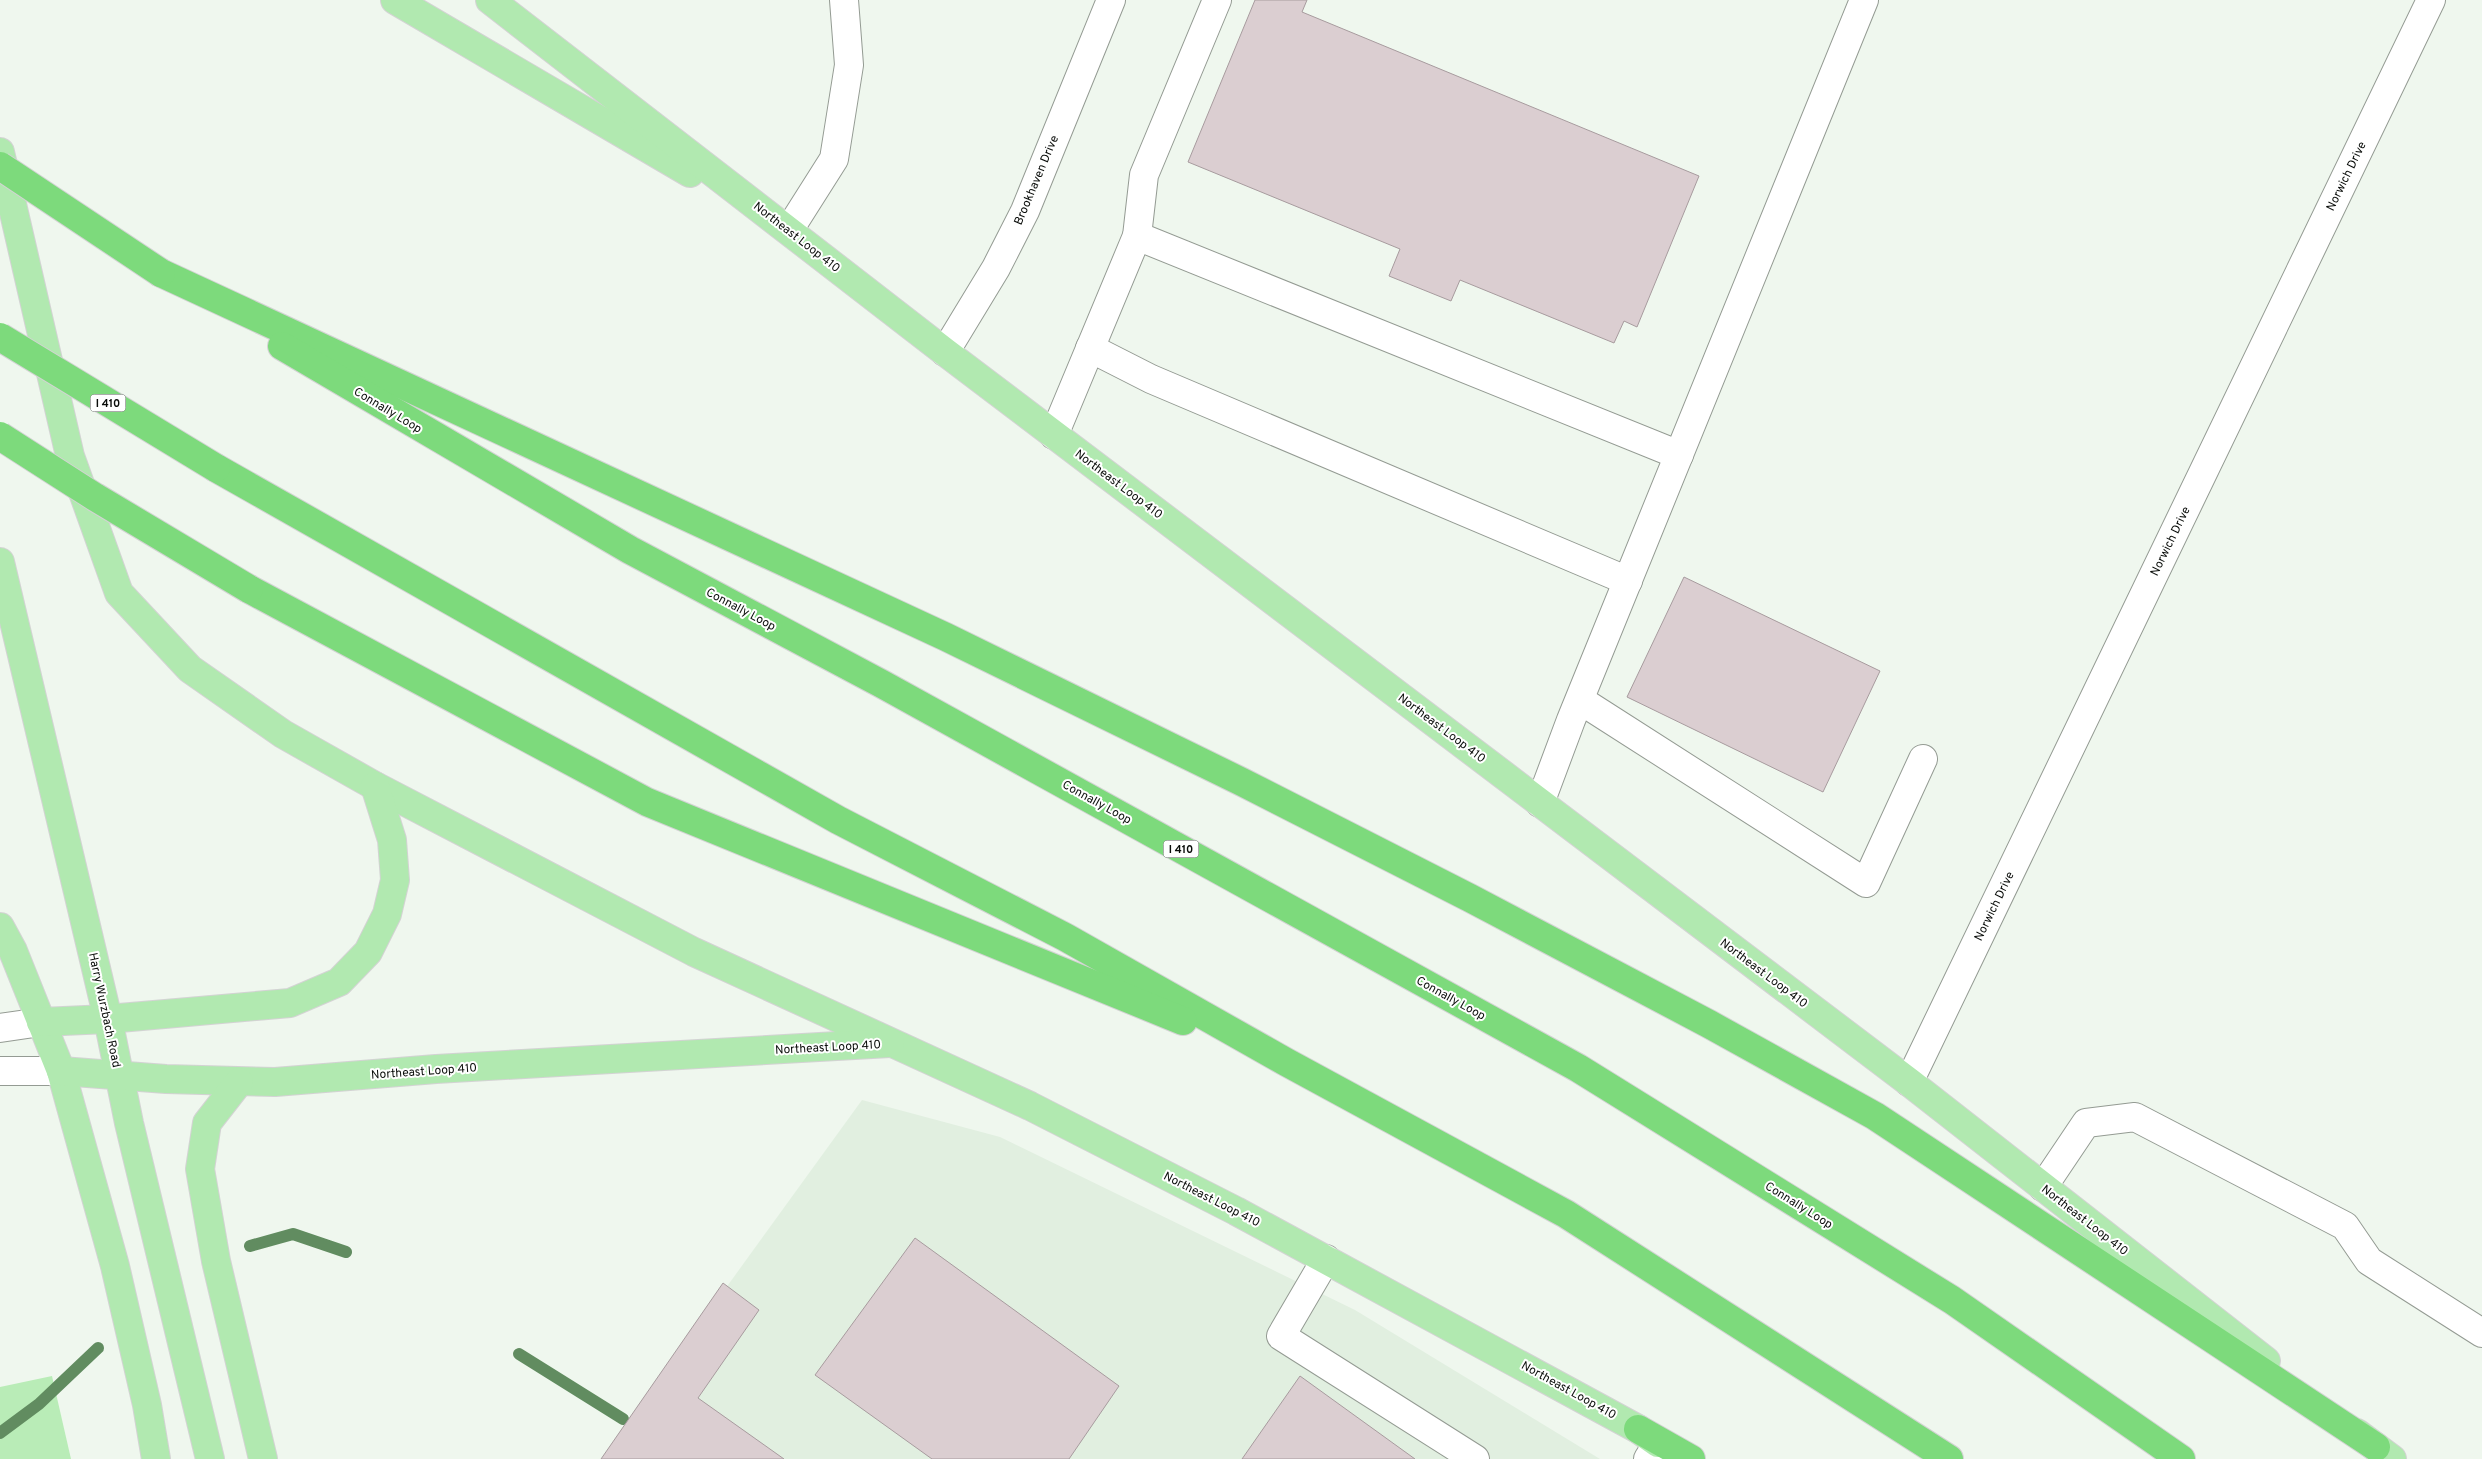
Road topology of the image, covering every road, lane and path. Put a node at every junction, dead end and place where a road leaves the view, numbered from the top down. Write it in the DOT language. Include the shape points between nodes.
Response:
graph roads {
  1 [pos="395,0"];
  2 [pos="490,0"];
  3 [pos="844,0"];
  4 [pos="1111,0"];
  5 [pos="1217,0"];
  6 [pos="1864,0"];
  7 [pos="2431,0"];
  8 [pos="0,152"];
  9 [pos="0,166"];
  10 [pos="789,230"];
  11 [pos="1137,236"];
  12 [pos="161,273"];
  13 [pos="0,338"];
  14 [pos="1090,348"];
  15 [pos="945,352"];
  16 [pos="1054,435"];
  17 [pos="0,436"];
  18 [pos="1679,454"];
  19 [pos="0,562"];
  20 [pos="1628,581"];
  21 [pos="1580,700"];
  22 [pos="1923,759"];
  23 [pos="375,786"];
  24 [pos="1540,803"];
  25 [pos="0,927"];
  26 [pos="108,1019"];
  27 [pos="41,1022"];
  28 [pos="0,1028"];
  29 [pos="894,1043"];
  30 [pos="1286,1062"];
  31 [pos="0,1071"];
  32 [pos="61,1071"];
  33 [pos="118,1075"];
  34 [pos="239,1082"];
  35 [pos="1909,1082"];
  36 [pos="2043,1186"];
  37 [pos="1326,1259"];
  38 [pos="2482,1333"];
  39 [pos="1656,1448"];
  40 [pos="2384,1453"];
  41 [pos="156,1459"];
  42 [pos="210,1459"];
  43 [pos="263,1459"];
  44 [pos="1475,1459"];
  45 [pos="1691,1459"];
  46 [pos="1949,1459"];
  47 [pos="2181,1459"];
  1 -- 10 [label="main road"];
  2 -- 10 [label="main road, Northeast Loop 410"];
  3 -- 10 [label="street" via="850,65 834,159"];
  4 -- 15 [label="street, Brookhaven Drive" via="1025,211 996,268"];
  5 -- 11 [label="street" via="1144,175"];
  6 -- 18 [label="street"];
  7 -- 35 [label="street, Norwich Drive"];
  8 -- 23 [label="main road" via="70,456 119,593 190,669 283,734"];
  9 -- 12 [label="highway, Connally Loop / I 410, bridge"];
  10 -- 15 [label="main road, Northeast Loop 410"];
  11 -- 14 [label="street"];
  11 -- 18 [label="street"];
  12 -- 40 [label="highway" via="946,637 1251,786 1709,1024 1875,1116"];
  12 -- 47 [label="highway, Connally Loop / I 410" via="630,550 891,689 1578,1068 1952,1300"];
  13 -- 30 [label="highway, I 410, bridge" via="216,468 838,820 1065,937"];
  14 -- 16 [label="street"];
  14 -- 20 [label="street" via="1151,379"];
  15 -- 16 [label="main road, Northeast Loop 410"];
  16 -- 24 [label="main road, Northeast Loop 410"];
  17 -- 30 [label="highway, bridge" via="249,589 647,802"];
  18 -- 20 [label="street"];
  19 -- 26 [label="main road, Harry Wurzbach Road"];
  20 -- 21 [label="street"];
  21 -- 22 [label="street" via="1866,883"];
  21 -- 24 [label="street"];
  23 -- 26 [label="main road" via="392,840 395,880 387,914 368,952 339,982 290,1003"];
  23 -- 29 [label="main road" via="694,952"];
  24 -- 35 [label="main road, Northeast Loop 410"];
  25 -- 27 [label="main road"];
  26 -- 27 [label="main road"];
  26 -- 33 [label="main road, Harry Wurzbach Road"];
  27 -- 28 [label="street"];
  27 -- 32 [label="main road"];
  29 -- 34 [label="main road, Northeast Loop 410"];
  29 -- 37 [label="main road, Northeast Loop 410" via="1030,1106"];
  30 -- 46 [label="highway, I 410" via="1566,1214"];
  31 -- 32 [label="street"];
  32 -- 33 [label="main road, Northeast Loop 410"];
  32 -- 41 [label="main road" via="115,1266"];
  33 -- 34 [label="main road, Northeast Loop 410"];
  33 -- 42 [label="main road, Harry Wurzbach Road"];
  34 -- 43 [label="main road" via="207,1124 200,1169 216,1261"];
  35 -- 36 [label="main road, Northeast Loop 410"];
  36 -- 38 [label="street" via="2086,1123 2135,1117 2346,1226 2369,1261"];
  36 -- 40 [label="main road, Northeast Loop 410"];
  37 -- 39 [label="main road, Northeast Loop 410"];
  37 -- 44 [label="street" via="1281,1336"];
  39 -- 45 [label="highway"];
}
